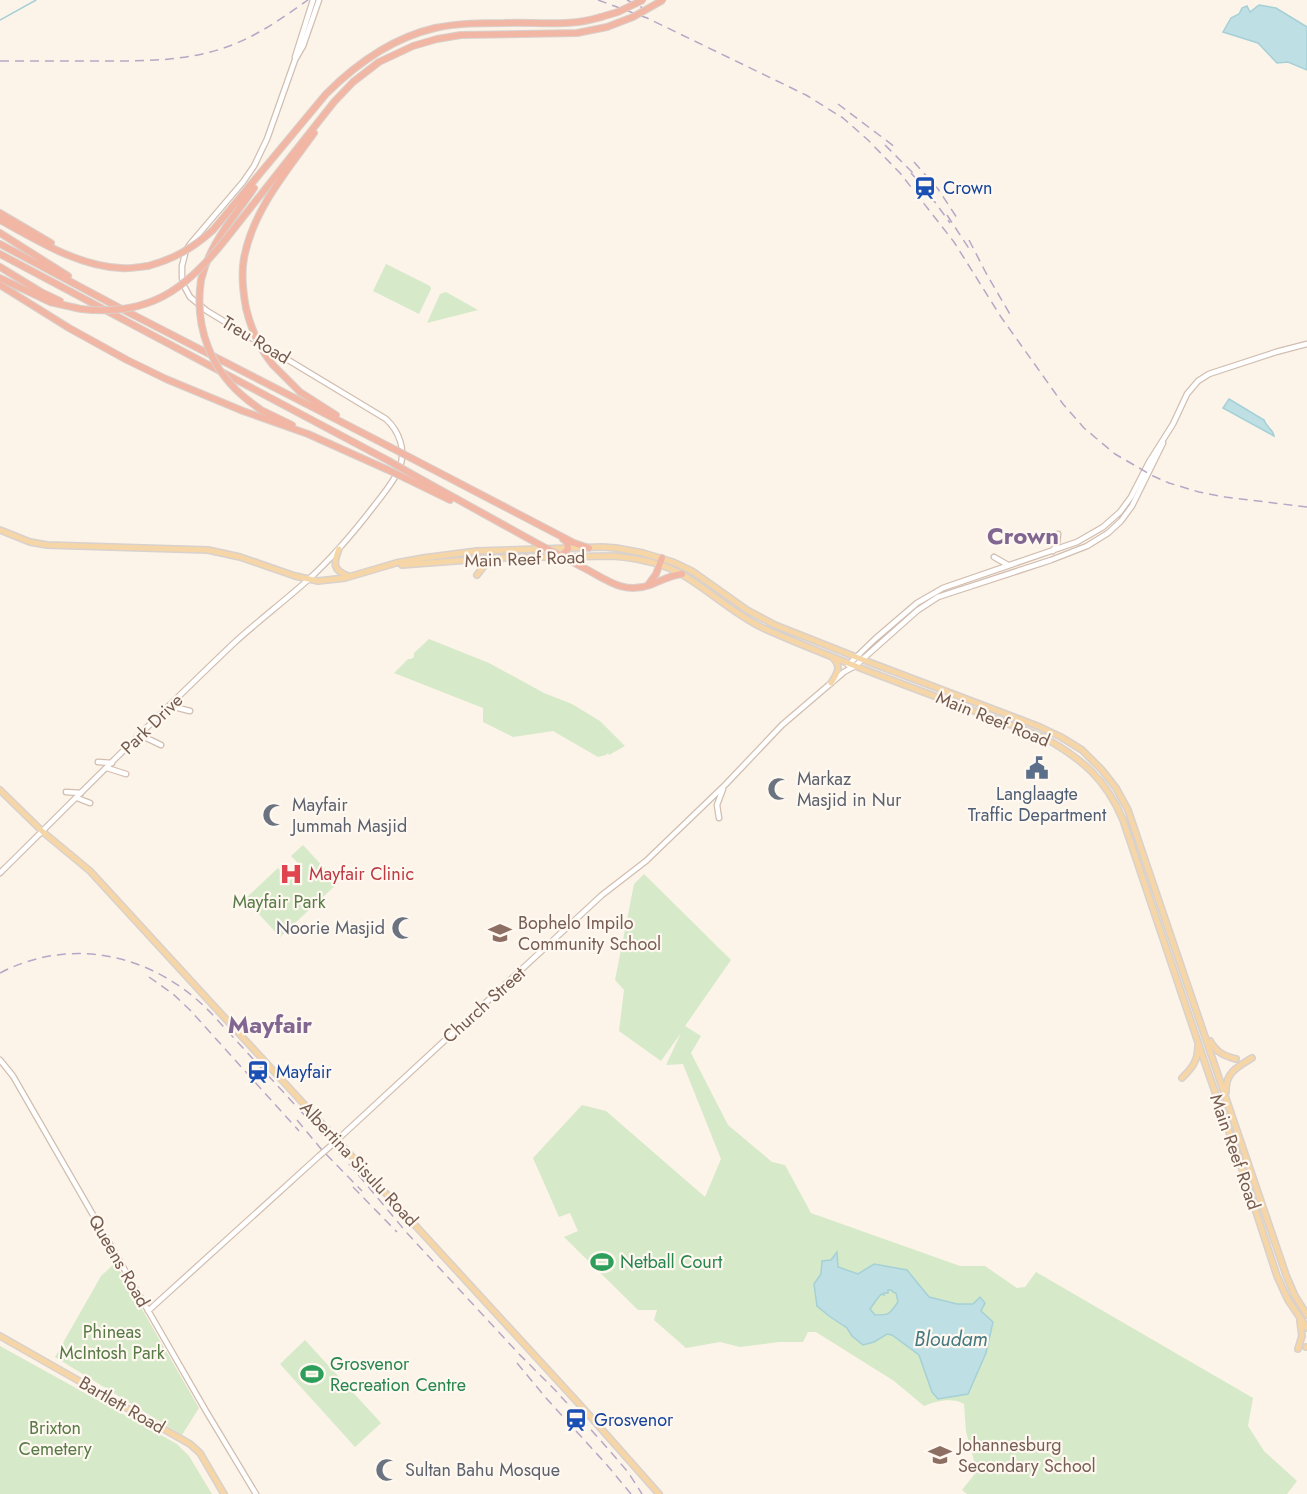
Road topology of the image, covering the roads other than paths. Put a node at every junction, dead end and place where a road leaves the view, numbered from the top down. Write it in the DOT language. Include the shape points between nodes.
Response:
graph roads {
  1 [pos="313,0"];
  2 [pos="320,0"];
  3 [pos="643,0"];
  4 [pos="663,0"];
  5 [pos="295,60"];
  6 [pos="334,102"];
  7 [pos="263,172"];
  8 [pos="0,213"];
  9 [pos="0,220"];
  10 [pos="0,233"];
  11 [pos="0,244"];
  12 [pos="0,254"];
  13 [pos="80,260"];
  14 [pos="0,267"];
  15 [pos="0,278"];
  16 [pos="0,285"];
  17 [pos="116,306"];
  18 [pos="77,308"];
  19 [pos="1307,344"];
  20 [pos="348,425"];
  21 [pos="308,434"];
  22 [pos="1162,443"];
  23 [pos="409,476"];
  24 [pos="0,530"];
  25 [pos="1058,534"];
  26 [pos="558,535"];
  27 [pos="589,548"];
  28 [pos="339,549"];
  29 [pos="568,549"];
  30 [pos="1053,551"];
  31 [pos="994,557"];
  32 [pos="495,558"];
  33 [pos="559,558"];
  34 [pos="661,561"];
  35 [pos="1008,565"];
  36 [pos="388,566"];
  37 [pos="477,574"];
  38 [pos="682,574"];
  39 [pos="350,577"];
  40 [pos="309,580"];
  41 [pos="648,586"];
  42 [pos="830,655"];
  43 [pos="858,658"];
  44 [pos="852,664"];
  45 [pos="831,683"];
  46 [pos="170,706"];
  47 [pos="983,706"];
  48 [pos="190,711"];
  49 [pos="981,714"];
  50 [pos="140,735"];
  51 [pos="160,745"];
  52 [pos="98,762"];
  53 [pos="112,763"];
  54 [pos="106,768"];
  55 [pos="126,774"];
  56 [pos="726,784"];
  57 [pos="0,790"];
  58 [pos="66,792"];
  59 [pos="81,793"];
  60 [pos="77,798"];
  61 [pos="90,803"];
  62 [pos="718,818"];
  63 [pos="43,832"];
  64 [pos="0,873"];
  65 [pos="1200,1020"];
  66 [pos="1198,1042"];
  67 [pos="1252,1058"];
  68 [pos="1236,1059"];
  69 [pos="0,1060"];
  70 [pos="1182,1078"];
  71 [pos="1226,1099"];
  72 [pos="335,1141"];
  73 [pos="148,1311"];
  74 [pos="1307,1313"];
  75 [pos="1299,1318"];
  76 [pos="1307,1328"];
  77 [pos="0,1337"];
  78 [pos="1298,1349"];
  79 [pos="223,1494"];
  80 [pos="256,1494"];
  81 [pos="659,1494"];
  1 -- 5 [label="main road, Treu Road"];
  2 -- 5 [label="main road, Treu Road"];
  3 -- 7 [label="highway, bridge" via="618,12 578,22 463,24 408,37 346,75"];
  4 -- 6 [label="highway, bridge" via="607,27 577,33 461,35 413,46 379,62"];
  5 -- 28 [label="main road, Treu Road" via="254,166 191,243 183,258 182,272 190,297 207,311 381,415 394,428 403,453 400,467"];
  6 -- 18 [label="highway, bridge" via="215,254 176,289 127,309"];
  6 -- 20 [label="highway, bridge" via="254,225 243,268 243,292 254,334 273,365 300,392"];
  7 -- 13 [label="highway, bridge" via="213,230 171,259 120,268"];
  7 -- 21 [label="highway, bridge" via="206,261 199,296 203,332 208,350 237,391 261,410"];
  8 -- 13 [label="highway"];
  9 -- 13 [label="highway"];
  10 -- 17 [label="highway"];
  11 -- 17 [label="highway"];
  12 -- 23 [label="highway, bridge" via="389,461"];
  14 -- 18 [label="highway"];
  15 -- 18 [label="highway" via="50,302"];
  16 -- 21 [label="highway" via="147,370"];
  17 -- 20 [label="highway"];
  19 -- 22 [label="main road" via="1201,379 1187,394"];
  20 -- 26 [label="highway, bridge"];
  21 -- 23 [label="highway, bridge"];
  22 -- 30 [label="main road" via="1115,517 1089,537"];
  22 -- 43 [label="main road" via="1132,506 1108,533 1051,560 938,597"];
  23 -- 41 [label="highway, bridge" via="627,589"];
  24 -- 40 [label="main road, Main Reef Road" via="47,545 221,552"];
  25 -- 30 [label="main road"];
  26 -- 27 [label="highway"];
  26 -- 29 [label="highway" via="567,542"];
  27 -- 29 [label="main road, Main Reef Road"];
  27 -- 34 [label="main road, Main Reef Road" via="630,550"];
  28 -- 39 [label="main road" via="336,568"];
  28 -- 40 [label="main road, Treu Road"];
  29 -- 33 [label="highway"];
  29 -- 36 [label="main road, Main Reef Road" via="477,551"];
  30 -- 35 [label="main road"];
  31 -- 35 [label="main road"];
  32 -- 33 [label="main road, Main Reef Road"];
  32 -- 36 [label="main road, Main Reef Road"];
  32 -- 37 [label="main road"];
  33 -- 34 [label="main road, Main Reef Road" via="613,556"];
  34 -- 38 [label="main road, Main Reef Road"];
  34 -- 41 [label="highway"];
  34 -- 43 [label="main road, Main Reef Road" via="692,571 759,617"];
  35 -- 43 [label="main road" via="925,598"];
  36 -- 39 [label="main road, Main Reef Road"];
  38 -- 41 [label="highway"];
  38 -- 42 [label="main road, Main Reef Road" via="753,623"];
  39 -- 40 [label="main road, Main Reef Road"];
  40 -- 46 [label="main road, Park Drive" via="235,642"];
  42 -- 44 [label="main road, Main Reef Road"];
  42 -- 45 [label="main road" via="838,667"];
  43 -- 44 [label="main road, Church Street"];
  43 -- 47 [label="main road, Main Reef Road"];
  44 -- 45 [label="main road, Church Street"];
  44 -- 49 [label="main road, Main Reef Road"];
  45 -- 56 [label="main road, Church Street" via="782,724"];
  46 -- 48 [label="main road"];
  46 -- 50 [label="main road, Park Drive"];
  47 -- 49 [label="main road"];
  47 -- 65 [label="main road, Main Reef Road" via="1061,737 1087,755 1116,788 1130,815"];
  49 -- 66 [label="main road, Main Reef Road" via="1066,750 1094,772 1106,788 1126,830"];
  50 -- 51 [label="main road"];
  50 -- 53 [label="main road, Park Drive"];
  52 -- 53 [label="main road"];
  53 -- 54 [label="main road, Park Drive"];
  54 -- 55 [label="main road"];
  54 -- 59 [label="main road, Park Drive"];
  56 -- 62 [label="main road" via="717,805"];
  56 -- 72 [label="main road, Church Street"];
  57 -- 63 [label="main road, Albertina Sisulu Road"];
  58 -- 59 [label="main road"];
  59 -- 60 [label="main road, Park Drive"];
  60 -- 61 [label="main road"];
  60 -- 63 [label="main road, Park Drive"];
  63 -- 64 [label="main road, Park Drive"];
  63 -- 72 [label="main road, Albertina Sisulu Road" via="90,871"];
  65 -- 68 [label="main road" via="1214,1048"];
  65 -- 71 [label="main road, Main Reef Road"];
  66 -- 70 [label="main road" via="1196,1062"];
  66 -- 75 [label="main road, Main Reef Road" via="1276,1276"];
  67 -- 71 [label="main road" via="1228,1076"];
  69 -- 73 [label="main road, Queens Road" via="13,1076"];
  71 -- 74 [label="main road, Main Reef Road" via="1286,1275"];
  72 -- 73 [label="main road, Church Street, bridge"];
  72 -- 81 [label="main road, Albertina Sisulu Road"];
  73 -- 80 [label="main road, Queens Road"];
  75 -- 76 [label="main road, Main Reef Road"];
  75 -- 78 [label="main road" via="1302,1336"];
  77 -- 79 [label="main road, Bartlett Road" via="190,1444 200,1453"];
}
